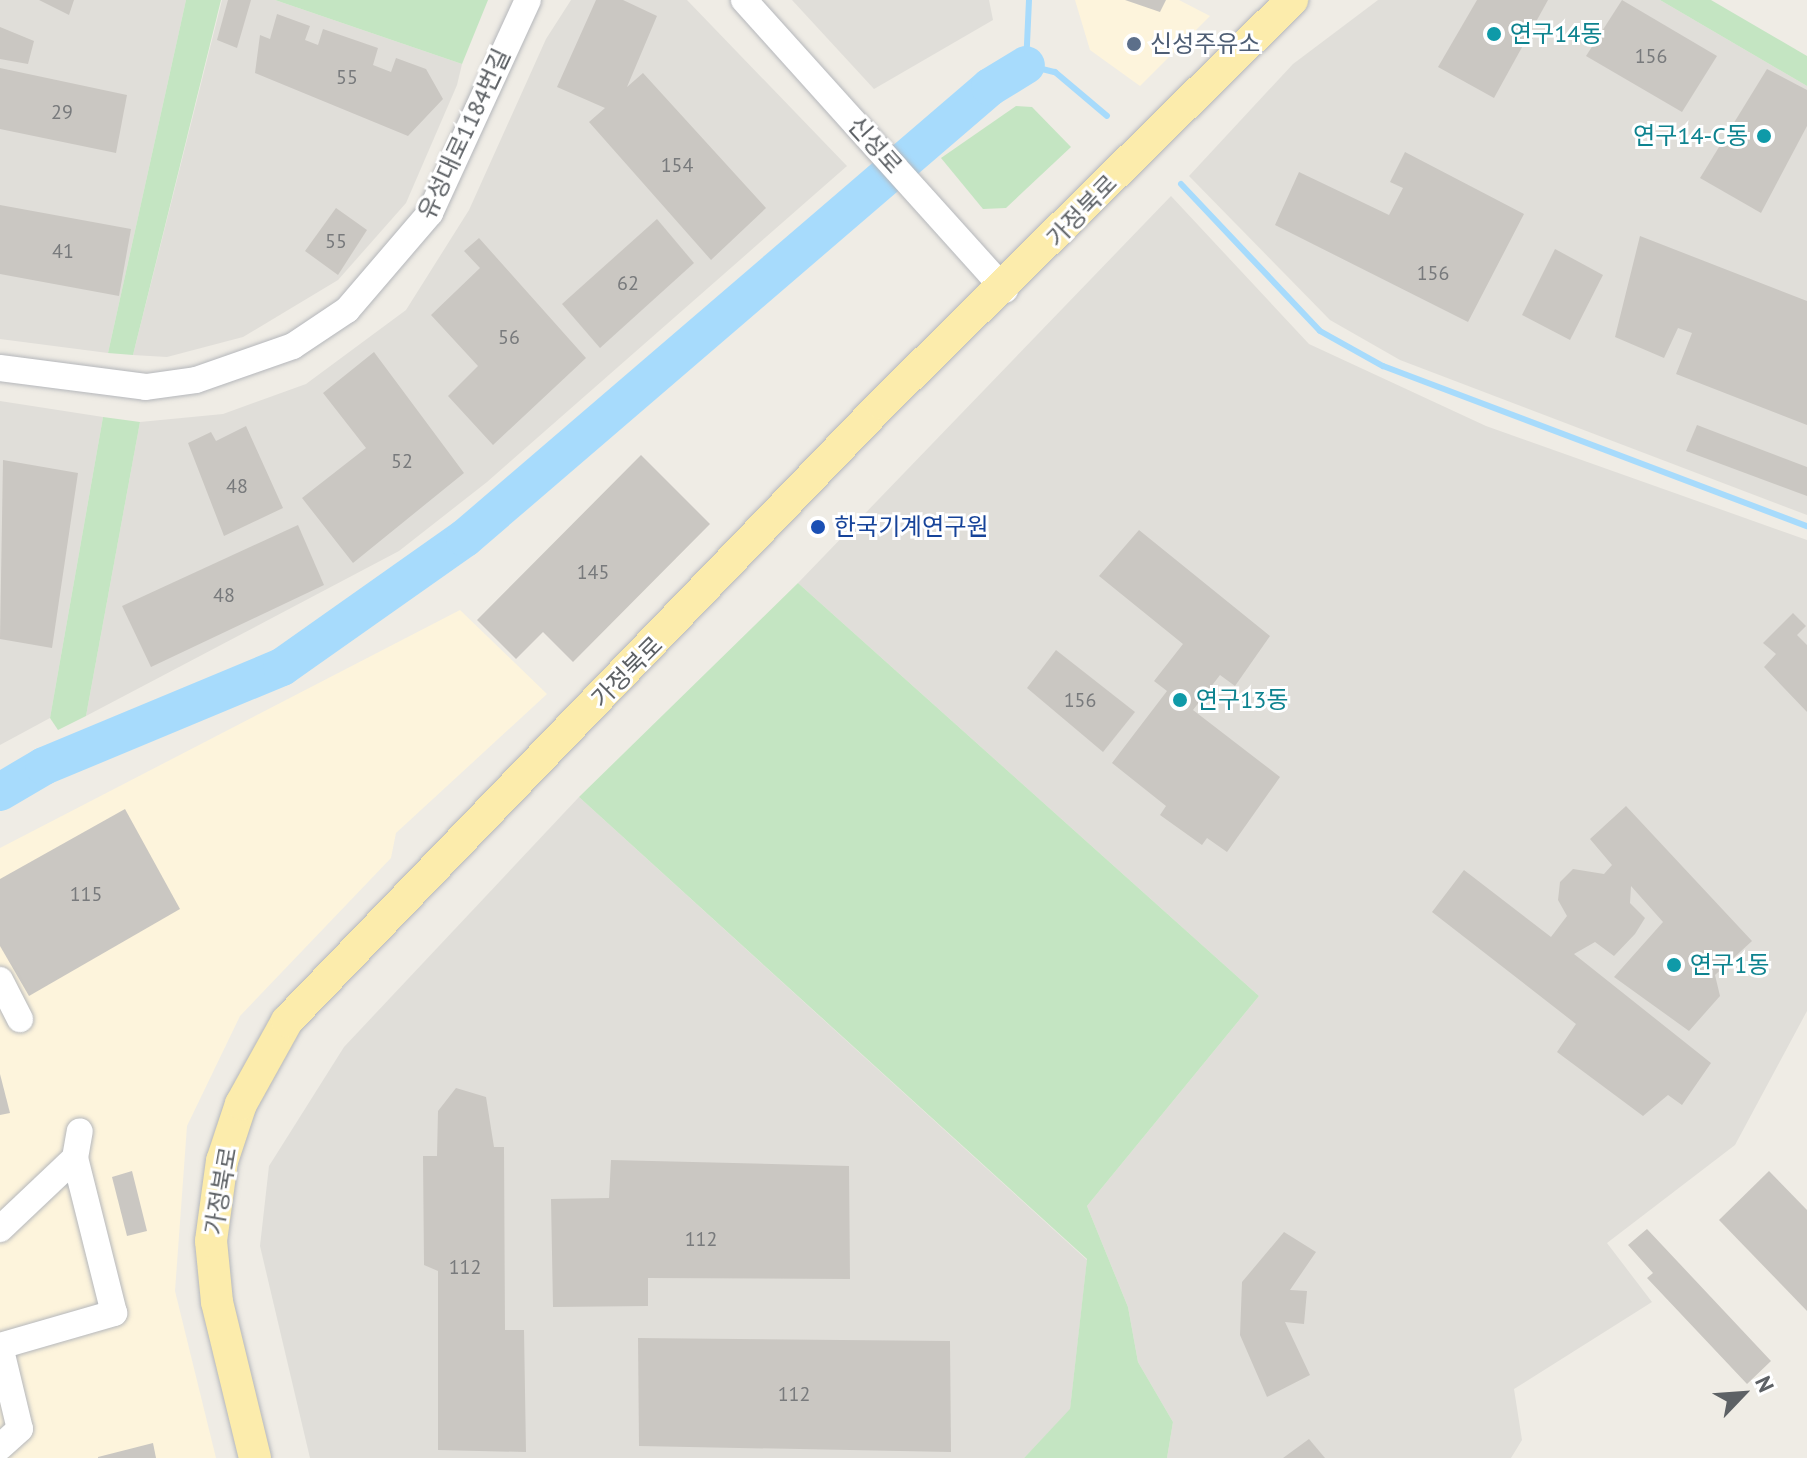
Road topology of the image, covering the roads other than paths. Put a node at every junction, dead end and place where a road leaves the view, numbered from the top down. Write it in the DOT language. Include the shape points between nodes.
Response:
graph roads {
  1 [pos="528,0"];
  2 [pos="744,0"];
  3 [pos="1292,0"];
  4 [pos="1005,290"];
  5 [pos="0,368"];
  6 [pos="0,980"];
  7 [pos="20,1019"];
  8 [pos="80,1131"];
  9 [pos="75,1158"];
  10 [pos="0,1229"];
  11 [pos="0,1346"];
  12 [pos="0,1447"];
  13 [pos="255,1458"];
  1 -- 5 [label="street, 유성대로1184번길" via="430,213 347,310 293,346 196,380 146,387"];
  2 -- 4 [label="street, 신성로"];
  3 -- 4 [label="main road, 가정북로"];
  4 -- 13 [label="main road, 가정북로" via="882,404 287,1021 241,1104 222,1161 211,1241 222,1327"];
  6 -- 7 [label="street"];
  8 -- 9 [label="street"];
  9 -- 10 [label="street"];
  9 -- 11 [label="street" via="114,1313"];
  11 -- 12 [label="street" via="20,1429"];
}
